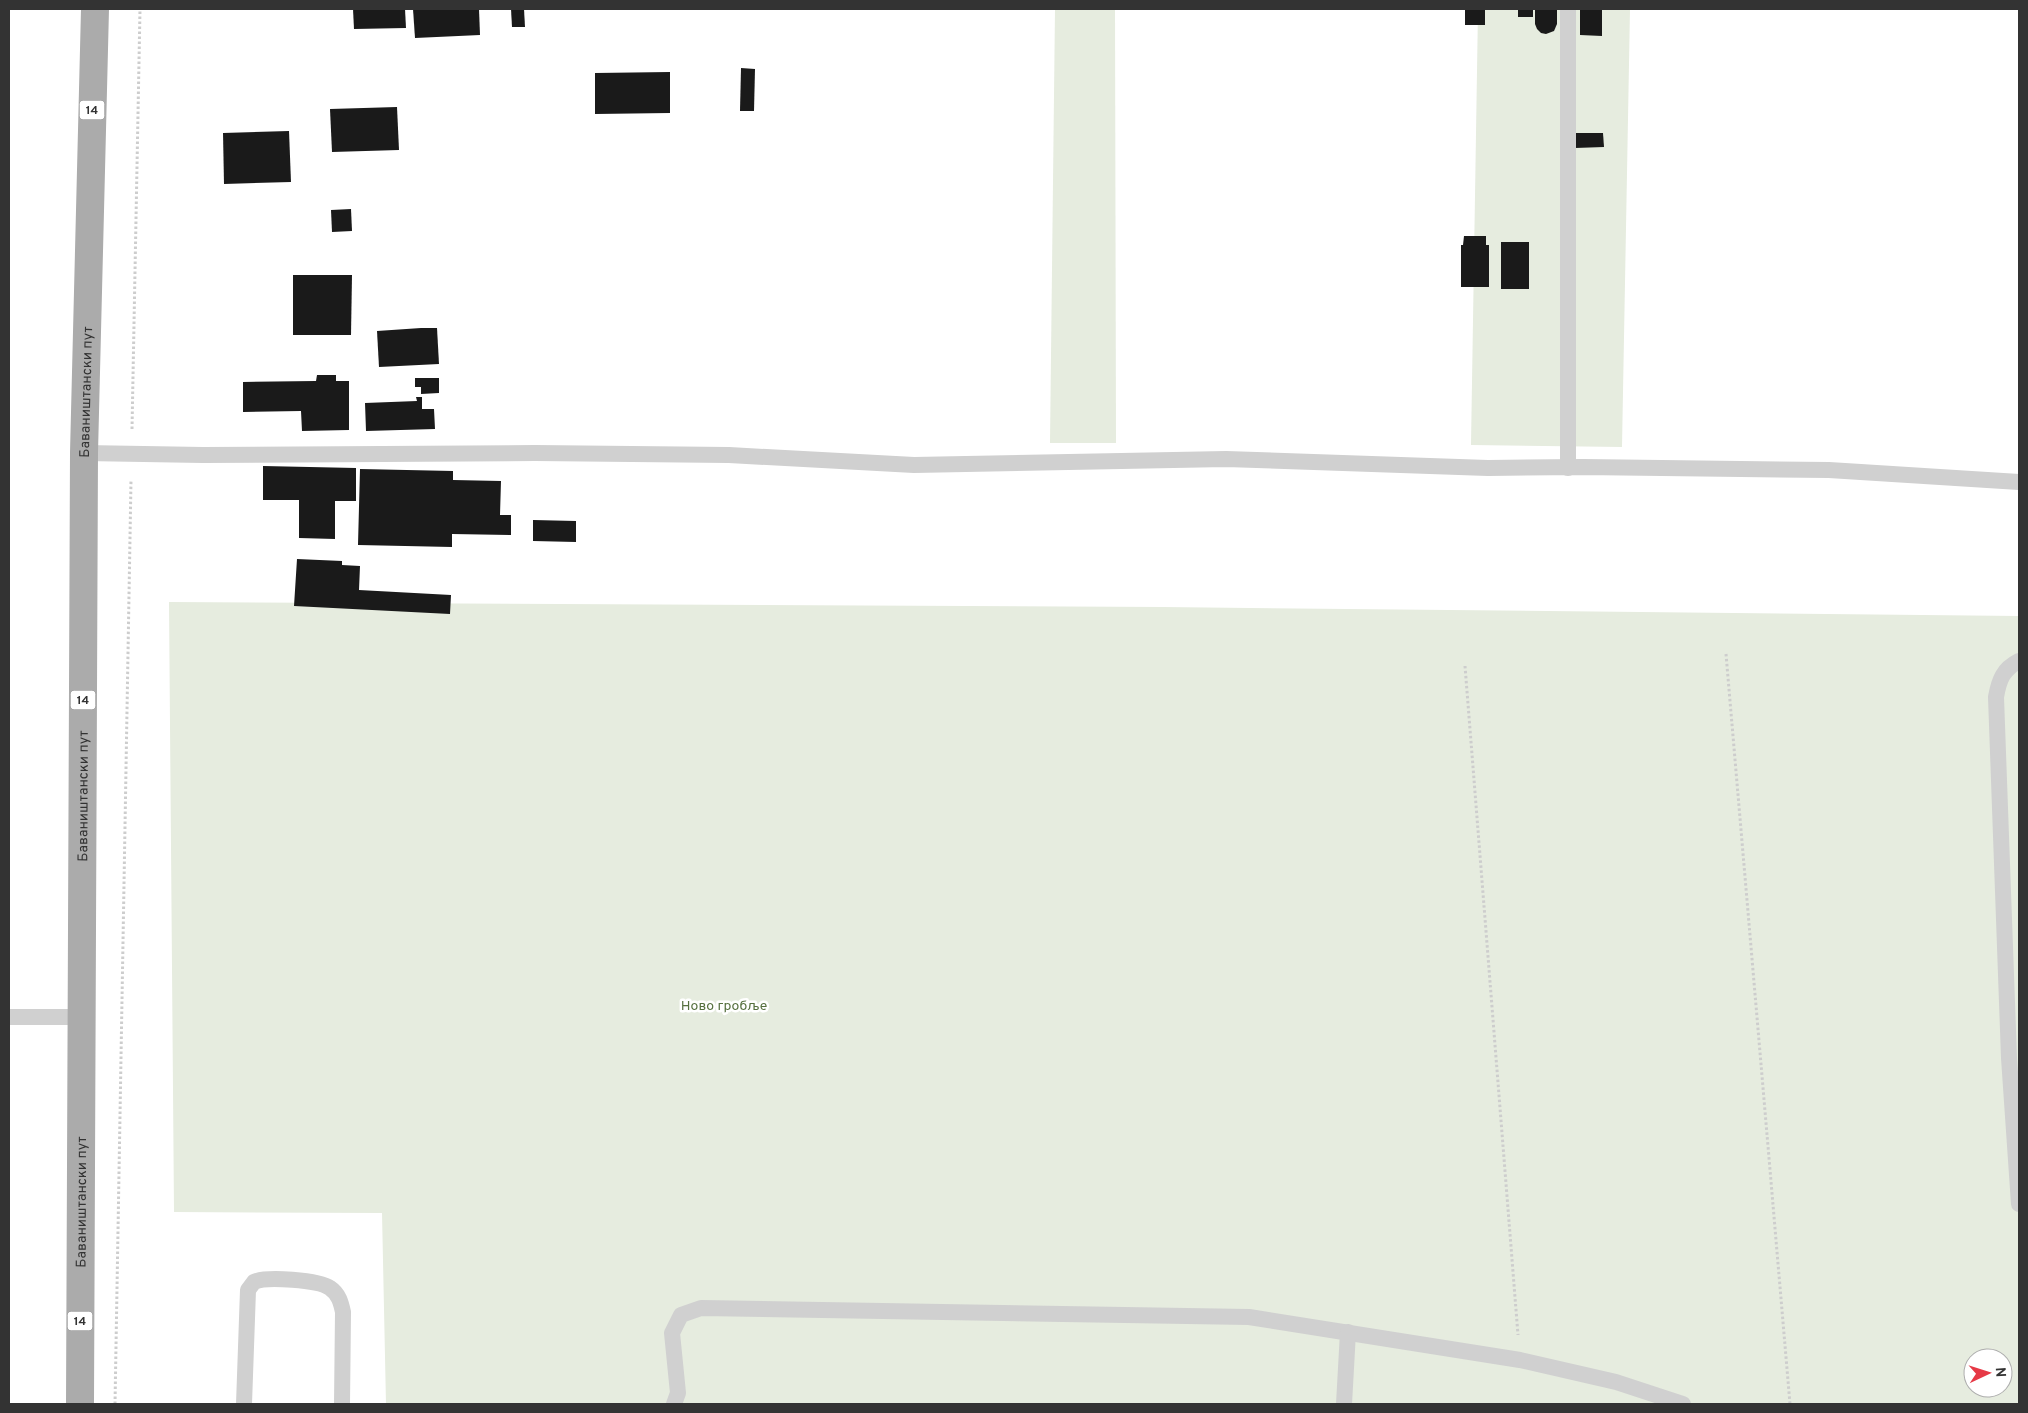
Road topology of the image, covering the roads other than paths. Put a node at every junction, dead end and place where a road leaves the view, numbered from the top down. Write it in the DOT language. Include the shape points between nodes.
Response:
graph roads {
  1 [pos="95,9"];
  2 [pos="1568,9"];
  3 [pos="84,453"];
  4 [pos="1568,468"];
  5 [pos="2019,482"];
  6 [pos="2019,661"];
  7 [pos="9,1017"];
  8 [pos="82,1017"];
  9 [pos="2014,1058"];
  10 [pos="2019,1204"];
  11 [pos="1348,1332"];
  12 [pos="80,1404"];
  13 [pos="244,1404"];
  14 [pos="342,1404"];
  15 [pos="674,1404"];
  16 [pos="1344,1404"];
  17 [pos="1683,1404"];
  1 -- 3 [label="main road, Баваништански пут / 14"];
  2 -- 4 [label="lane"];
  3 -- 4 [label="lane" via="746,455 914,464 1226,459"];
  3 -- 8 [label="main road, Баваништански пут / 14"];
  4 -- 5 [label="lane" via="1829,470"];
  6 -- 9 [label="lane" via="1999,678 1996,697"];
  7 -- 8 [label="lane"];
  8 -- 12 [label="main road, Баваништански пут / 14"];
  9 -- 10 [label="lane"];
  11 -- 15 [label="lane" via="1249,1317 702,1308 681,1315 672,1332 678,1393"];
  11 -- 16 [label="lane"];
  11 -- 17 [label="lane" via="1520,1360 1616,1382"];
  13 -- 14 [label="lane" via="248,1290 254,1282 266,1279 322,1284 339,1298 343,1312"];
}
